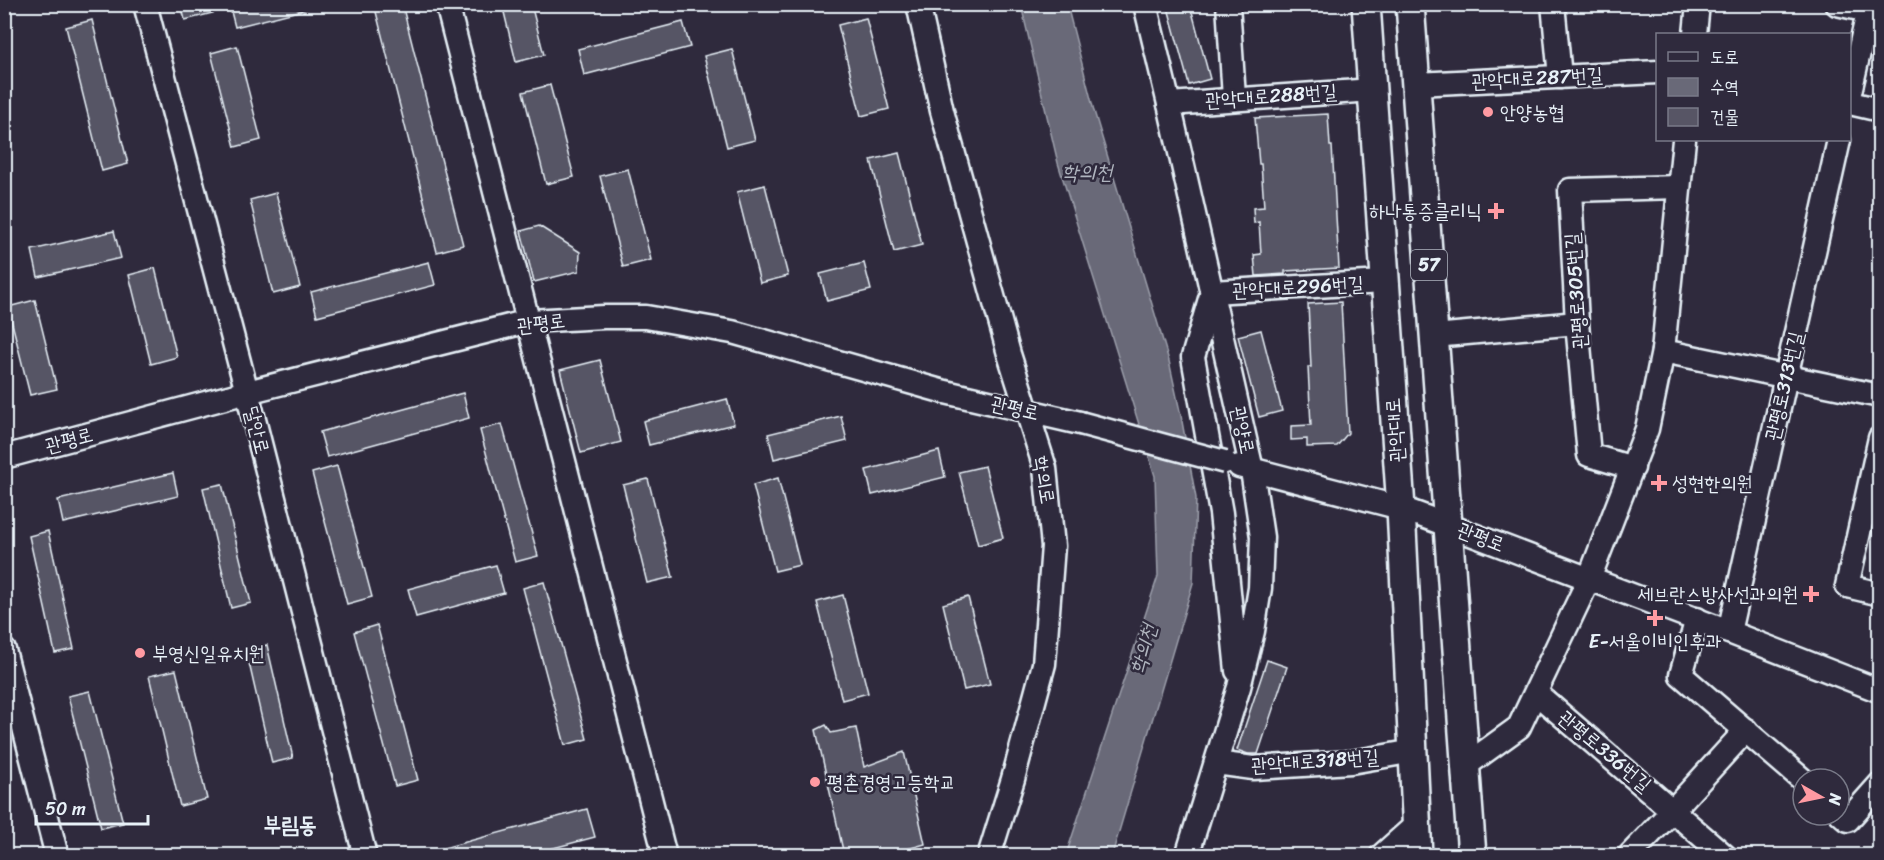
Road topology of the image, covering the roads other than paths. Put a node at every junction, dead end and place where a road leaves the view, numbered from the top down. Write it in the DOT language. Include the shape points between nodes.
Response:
graph roads {
  1 [pos="145,4"];
  2 [pos="447,4"];
  3 [pos="918,4"];
  4 [pos="1145,4"];
  5 [pos="1228,4"];
  6 [pos="1366,4"];
  7 [pos="1410,4"];
  8 [pos="1553,4"];
  9 [pos="1698,4"];
  10 [pos="1837,4"];
  11 [pos="1869,8"];
  12 [pos="1695,33"];
  13 [pos="1656,72"];
  14 [pos="1560,77"];
  15 [pos="1416,84"];
  16 [pos="1851,88"];
  17 [pos="1373,90"];
  18 [pos="1233,98"];
  19 [pos="1851,103"];
  20 [pos="1169,104"];
  21 [pos="1880,110"];
  22 [pos="1684,141"];
  23 [pos="1839,141"];
  24 [pos="1679,187"];
  25 [pos="1384,282"];
  26 [pos="1212,292"];
  27 [pos="530,321"];
  28 [pos="1577,323"];
  29 [pos="1434,336"];
  30 [pos="1663,351"];
  31 [pos="1786,377"];
  32 [pos="247,392"];
  33 [pos="1880,396"];
  34 [pos="1027,410"];
  35 [pos="1880,438"];
  36 [pos="4,457"];
  37 [pos="1633,468"];
  38 [pos="1252,470"];
  39 [pos="1401,508"];
  40 [pos="1447,525"];
  41 [pos="1589,579"];
  42 [pos="1880,594"];
  43 [pos="1697,620"];
  44 [pos="1729,632"];
  45 [pos="4,650"];
  46 [pos="1878,684"];
  47 [pos="1239,687"];
  48 [pos="1536,693"];
  49 [pos="1746,730"];
  50 [pos="1414,752"];
  51 [pos="1216,763"];
  52 [pos="1465,766"];
  53 [pos="1791,769"];
  54 [pos="1880,784"];
  55 [pos="1673,810"];
  56 [pos="1851,817"];
  57 [pos="1417,824"];
  58 [pos="57,855"];
  59 [pos="365,855"];
  60 [pos="665,855"];
  61 [pos="989,855"];
  62 [pos="1186,855"];
  63 [pos="1382,855"];
  64 [pos="1418,855"];
  65 [pos="1472,855"];
  66 [pos="1629,855"];
  67 [pos="1725,855"];
  1 -- 32 [label="street, 달안로"];
  2 -- 27 [label="street"];
  3 -- 34 [label="street, 학의로" via="942,111"];
  4 -- 20 [label="street, 관양로"];
  5 -- 18 [label="street"];
  6 -- 17 [label="main road, 관악대로 / 57"];
  7 -- 15 [label="main road, 57"];
  8 -- 14 [label="street"];
  9 -- 12 [label="street"];
  10 -- 11 [label="street"];
  11 -- 16 [label="street"];
  13 -- 14 [label="street, 관악대로287번길"];
  14 -- 15 [label="street, 관악대로287번길"];
  15 -- 29 [label="main road, 57"];
  17 -- 18 [label="street, 관악대로288번길"];
  17 -- 25 [label="main road, 관악대로 / 57"];
  18 -- 20 [label="street, 관악대로288번길"];
  19 -- 21 [label="street"];
  20 -- 26 [label="street, 관양로"];
  22 -- 24 [label="street"];
  23 -- 31 [label="street, 관평로313번길"];
  24 -- 28 [label="street, 관평로305번길" via="1570,190"];
  24 -- 30 [label="street"];
  25 -- 26 [label="street, 관악대로296번길"];
  25 -- 39 [label="main road, 관악대로 / 57"];
  26 -- 38 [label="street, 관양로"];
  26 -- 47 [label="street" via="1193,357 1221,513"];
  27 -- 32 [label="street, 관평로"];
  27 -- 34 [label="street, 관평로" via="646,317 722,330 941,391"];
  27 -- 60 [label="street"];
  28 -- 29 [label="street"];
  28 -- 37 [label="street, 관평로305번길" via="1588,454"];
  29 -- 40 [label="main road, 57"];
  30 -- 31 [label="street"];
  30 -- 37 [label="street" via="1647,429"];
  31 -- 33 [label="street"];
  31 -- 44 [label="street, 관평로313번길"];
  32 -- 36 [label="street, 관평로"];
  32 -- 59 [label="street, 달안로"];
  34 -- 38 [label="street, 관평로, bridge"];
  34 -- 61 [label="street, 학의로" via="1045,468 1053,546 1044,664"];
  35 -- 42 [label="street" via="1847,586"];
  37 -- 41 [label="street"];
  38 -- 39 [label="street, 관평로"];
  38 -- 47 [label="street, 관양로" via="1262,537 1260,588"];
  39 -- 40 [label="street, 관평로"];
  39 -- 50 [label="main road, 관악대로 / 57"];
  40 -- 41 [label="street, 관평로"];
  40 -- 52 [label="main road, 57"];
  41 -- 43 [label="street, 관평로"];
  41 -- 48 [label="street"];
  43 -- 44 [label="street, 관평로"];
  43 -- 49 [label="street" via="1681,675"];
  44 -- 46 [label="street, 관평로"];
  45 -- 58 [label="street"];
  47 -- 51 [label="street, 관양로"];
  48 -- 52 [label="street" via="1519,728"];
  48 -- 55 [label="street, 관평로336번길"];
  49 -- 53 [label="street"];
  49 -- 55 [label="street"];
  50 -- 51 [label="street, 관악대로318번길" via="1351,762 1253,768"];
  50 -- 57 [label="main road, 관악대로 / 57"];
  51 -- 62 [label="street, 관양로"];
  52 -- 65 [label="main road, 57"];
  54 -- 56 [label="street"];
  55 -- 66 [label="street"];
  55 -- 67 [label="street, 관평로336번길"];
  57 -- 63 [label="street"];
  57 -- 64 [label="main road, 관악대로 / 57"];
}
